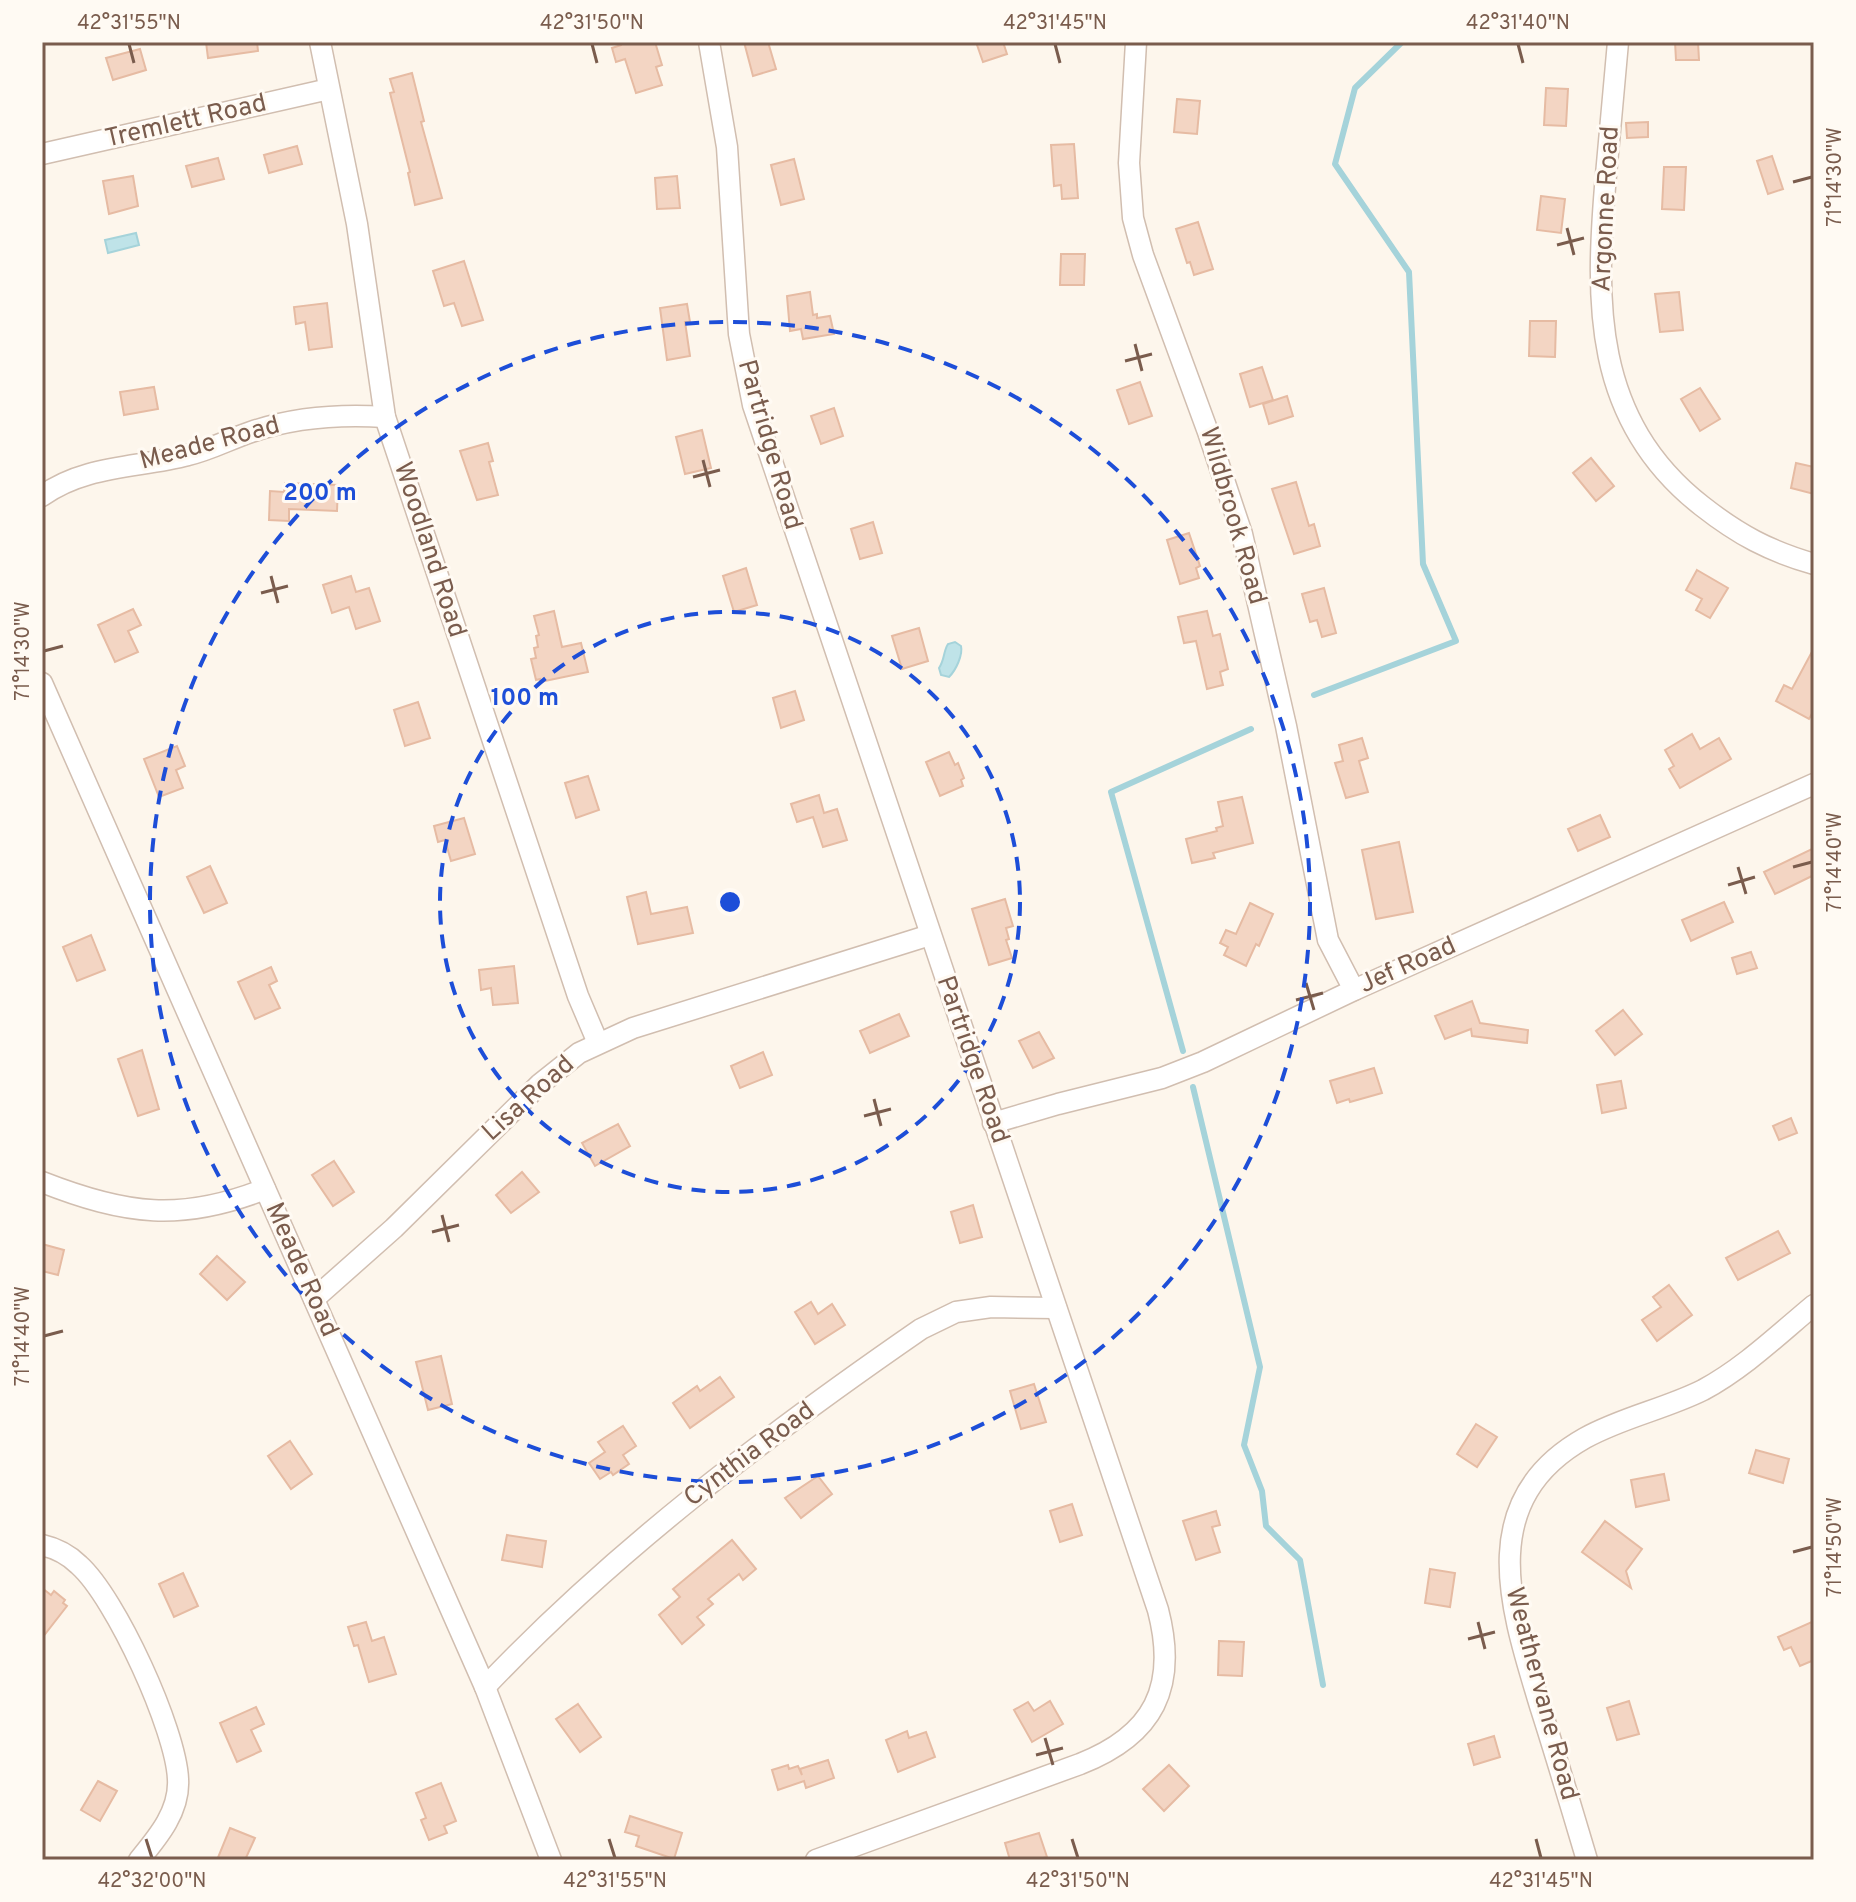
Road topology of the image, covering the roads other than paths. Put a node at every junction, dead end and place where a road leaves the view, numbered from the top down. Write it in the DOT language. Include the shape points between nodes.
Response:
graph roads {
  1 [pos="320,42"];
  2 [pos="709,42"];
  3 [pos="1136,42"];
  4 [pos="1618,42"];
  5 [pos="329,89"];
  6 [pos="42,154"];
  7 [pos="385,417"];
  8 [pos="42,496"];
  9 [pos="1814,564"];
  10 [pos="42,683"];
  11 [pos="1814,784"];
  12 [pos="930,935"];
  13 [pos="1354,990"];
  14 [pos="598,1043"];
  15 [pos="993,1123"];
  16 [pos="42,1182"];
  17 [pos="265,1189"];
  18 [pos="314,1299"];
  19 [pos="1814,1305"];
  20 [pos="1056,1308"];
  21 [pos="42,1545"];
  22 [pos="485,1687"];
  23 [pos="139,1860"];
  24 [pos="551,1860"];
  25 [pos="816,1860"];
  26 [pos="1587,1860"];
  1 -- 5 [label="street, Woodland Road"];
  2 -- 12 [label="street, Partridge Road" via="727,147 744,370 774,474"];
  3 -- 13 [label="street, Wildbrook Road" via="1129,163 1133,218 1242,534 1328,940"];
  4 -- 9 [label="street, Argonne Road" via="1599,251 1614,384 1639,438 1677,485 1729,528 1764,548"];
  5 -- 6 [label="street, Tremlett Road"];
  5 -- 7 [label="street, Woodland Road" via="357,224"];
  7 -- 8 [label="street, Meade Road" via="342,415 288,422 189,455 67,480"];
  7 -- 14 [label="street, Woodland Road"];
  10 -- 17 [label="street, Meade Road"];
  11 -- 13 [label="street, Jef Road"];
  12 -- 14 [label="street, Lisa Road"];
  12 -- 15 [label="street, Partridge Road"];
  13 -- 15 [label="street, Jef Road" via="1162,1078"];
  14 -- 18 [label="street, Lisa Road" via="559,1066"];
  15 -- 20 [label="street, Partridge Road"];
  16 -- 17 [label="street" via="121,1207 165,1212 197,1210"];
  17 -- 18 [label="street, Meade Road"];
  18 -- 22 [label="street, Meade Road"];
  19 -- 26 [label="street, Weathervane Road" via="1719,1381 1584,1439 1544,1470 1519,1508 1509,1544 1515,1615"];
  20 -- 22 [label="street, Cynthia Road" via="956,1312 921,1329 728,1469 629,1550"];
  20 -- 25 [label="street, Partridge Road" via="1162,1624 1166,1654 1157,1698 1137,1730 1104,1754"];
  21 -- 23 [label="street" via="80,1565 100,1591 128,1638 172,1744 178,1780 175,1804"];
  22 -- 24 [label="street, Meade Road"];
}
